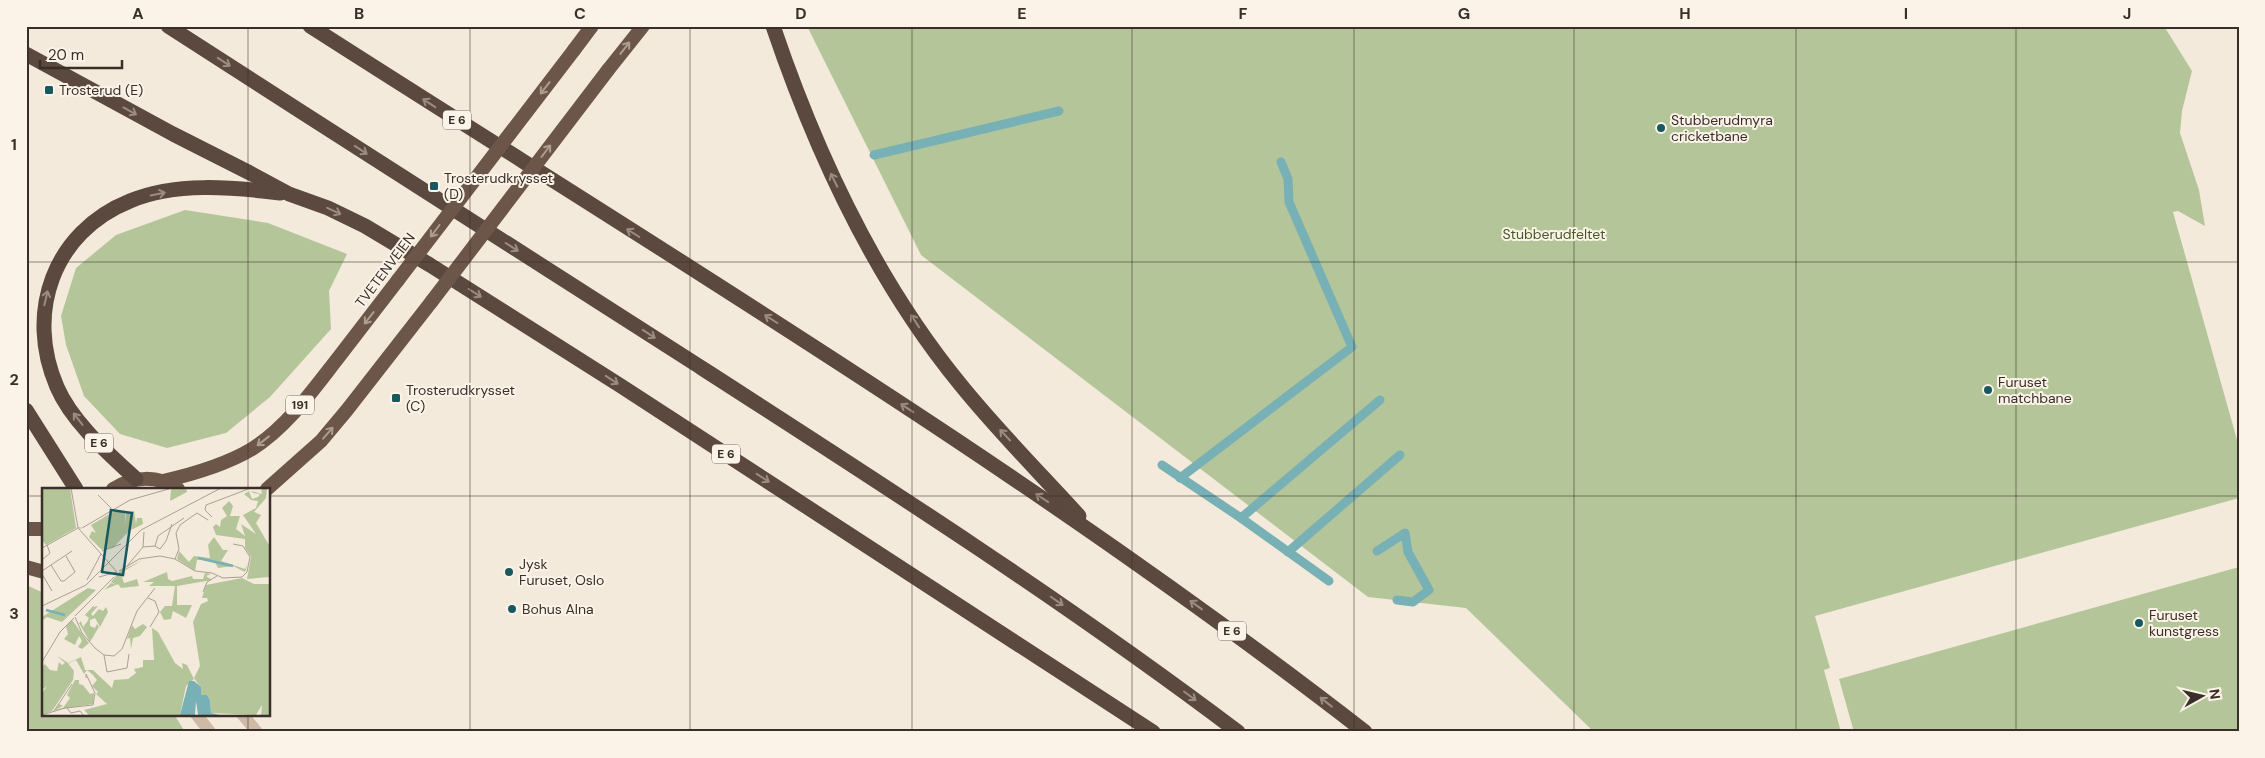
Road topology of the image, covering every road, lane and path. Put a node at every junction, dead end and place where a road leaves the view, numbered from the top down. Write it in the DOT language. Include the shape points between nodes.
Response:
graph roads {
  1 [pos="168,26"];
  2 [pos="310,26"];
  3 [pos="592,26"];
  4 [pos="643,26"];
  5 [pos="773,26"];
  6 [pos="26,54"];
  7 [pos="288,194"];
  8 [pos="27,411"];
  9 [pos="136,479"];
  10 [pos="163,481"];
  11 [pos="75,488"];
  12 [pos="115,488"];
  13 [pos="176,488"];
  14 [pos="268,488"];
  15 [pos="26,529"];
  16 [pos="42,529"];
  17 [pos="1097,535"];
  18 [pos="26,567"];
  19 [pos="42,571"];
  20 [pos="198,716"];
  21 [pos="244,716"];
  22 [pos="210,732"];
  23 [pos="257,732"];
  24 [pos="1153,732"];
  25 [pos="1238,732"];
  26 [pos="1365,732"];
  1 -- 25 [label="highway, one-way" via="1002,563"];
  17 -- 2 [label="highway, E 6, one-way" via="781,325"];
  3 -- 10 [label="highway, TVETENVEIEN / 191, one-way, bridge" via="322,379 276,430 252,449 225,462"];
  14 -- 4 [label="highway, one-way, bridge" via="321,441 348,410"];
  17 -- 5 [label="highway, one-way" via="959,382 891,285 820,151"];
  6 -- 7 [label="highway, E 6, one-way"];
  9 -- 7 [label="highway, E 6, one-way" via="91,434 57,388 46,346 45,301 59,263 83,231 114,209 147,196 182,190 232,189"];
  7 -- 24 [label="highway, E 6, one-way" via="365,226 430,265"];
  8 -- 11 [label="highway"];
  9 -- 10 [label="highway, TVETENVEIEN / 191"];
  9 -- 12 [label="highway, TVETENVEIEN / 191"];
  10 -- 13 [label="highway, TVETENVEIEN / 191"];
  15 -- 16 [label="highway"];
  26 -- 17 [label="highway, E 6, one-way" via="1196,604"];
  18 -- 19 [label="highway"];
  20 -- 22 [label="street"];
  21 -- 23 [label="street"];
}
